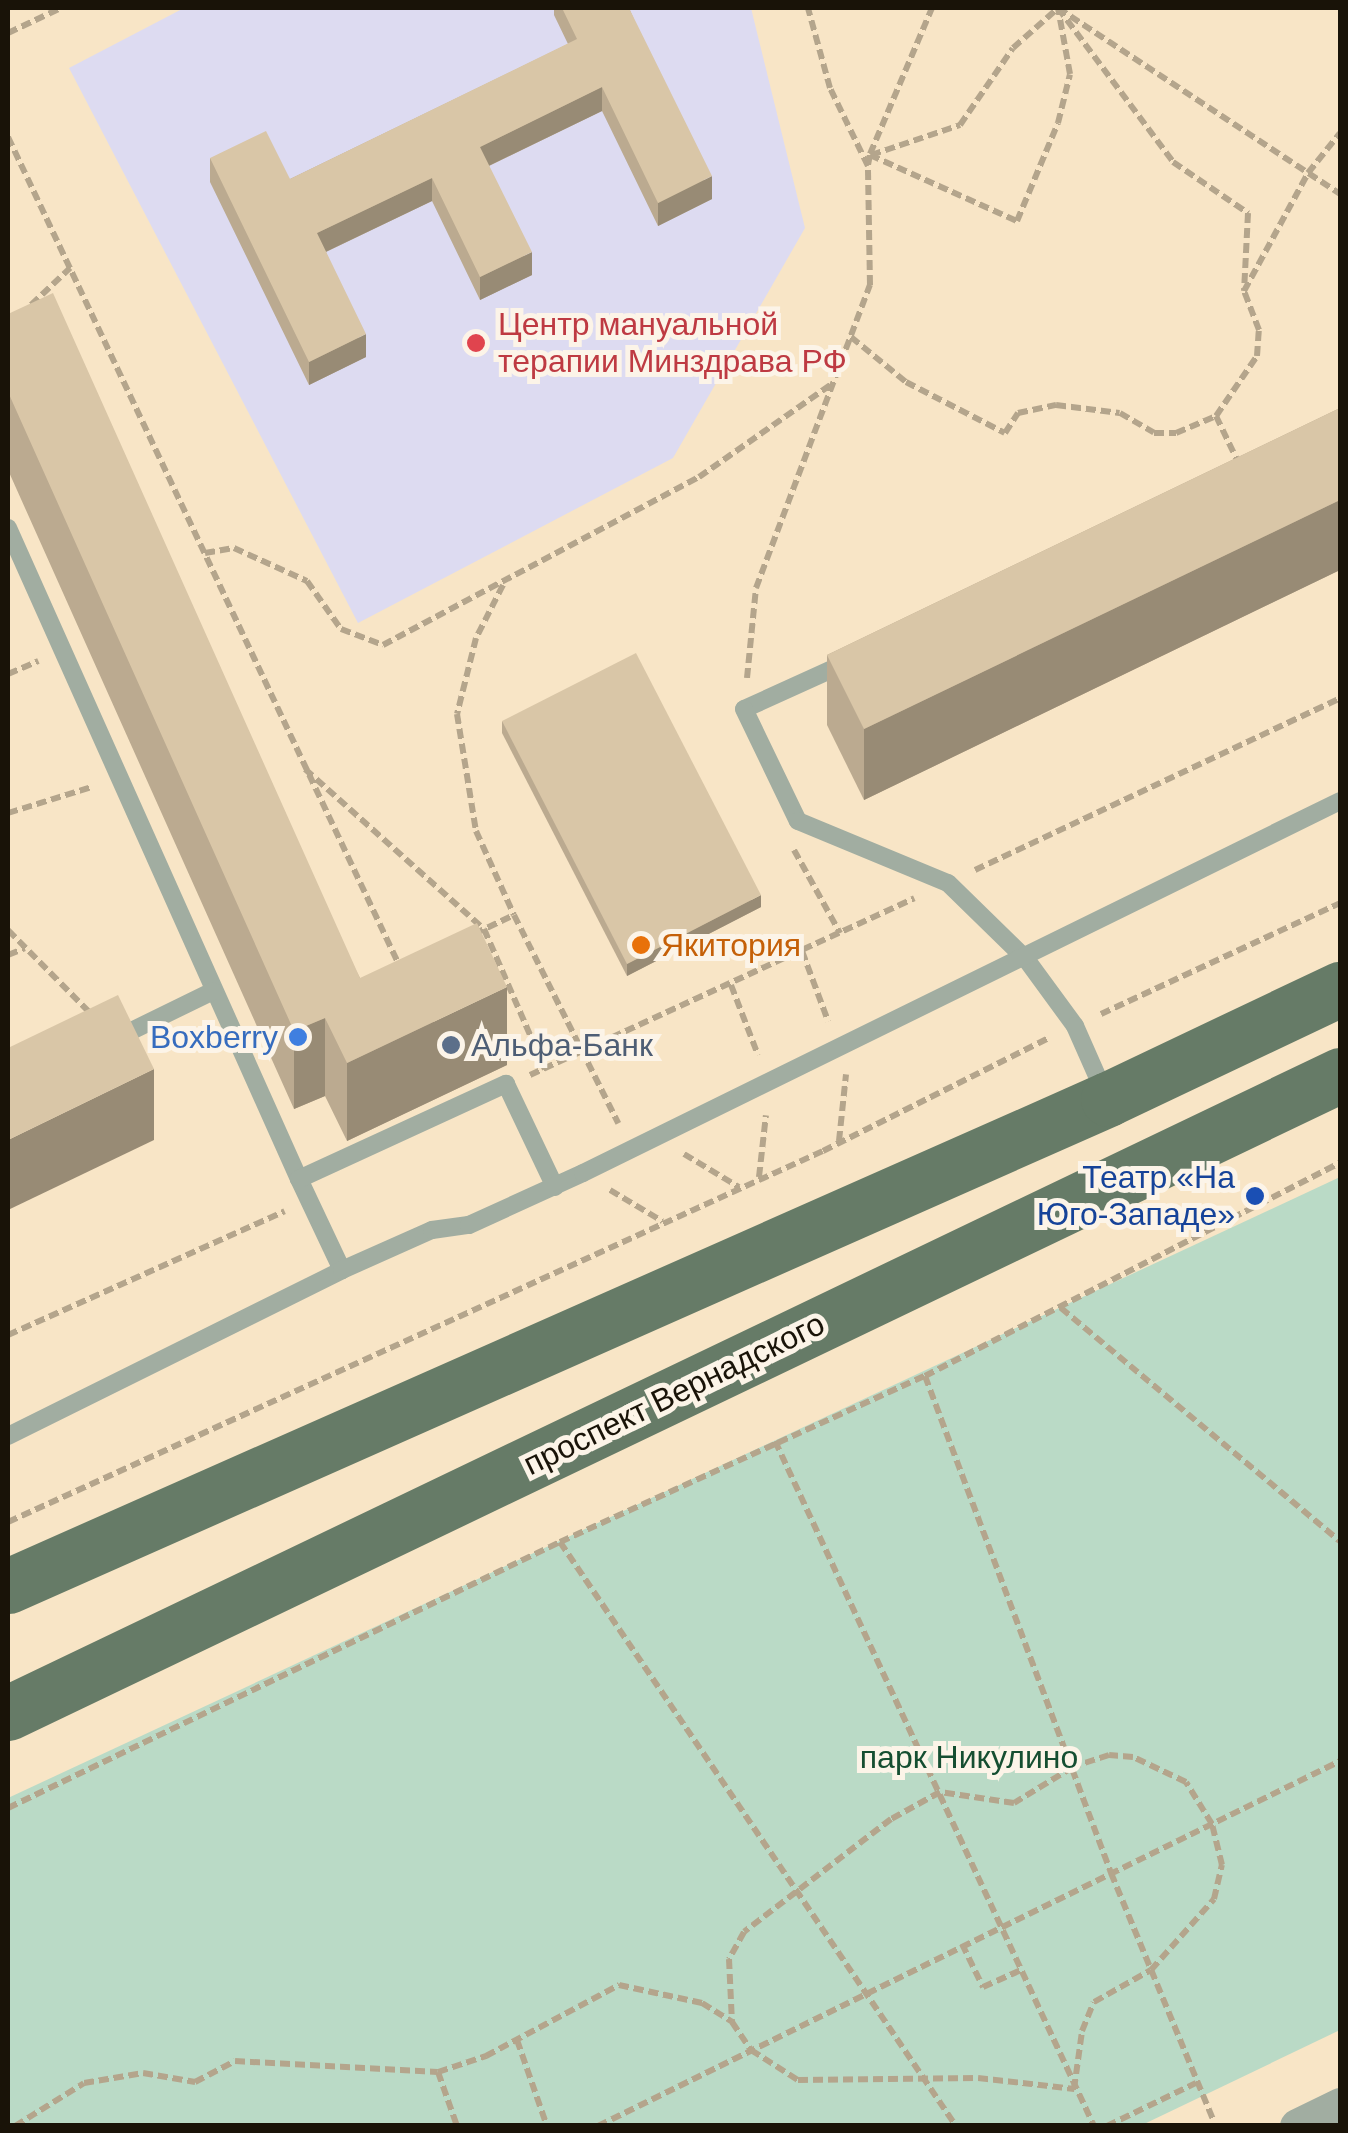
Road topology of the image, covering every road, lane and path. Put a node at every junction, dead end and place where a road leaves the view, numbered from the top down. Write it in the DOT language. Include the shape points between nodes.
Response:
graph roads {
  1 [pos="61,8"];
  2 [pos="808,8"];
  3 [pos="932,8"];
  4 [pos="1059,8"];
  5 [pos="8,33"];
  6 [pos="1340,133"];
  7 [pos="8,137"];
  8 [pos="870,155"];
  9 [pos="868,166"];
  10 [pos="1308,172"];
  11 [pos="1340,194"];
  12 [pos="70,268"];
  13 [pos="1244,291"];
  14 [pos="20,316"];
  15 [pos="851,336"];
  16 [pos="834,383"];
  17 [pos="1216,416"];
  18 [pos="1246,478"];
  19 [pos="8,528"];
  20 [pos="205,553"];
  21 [pos="504,585"];
  22 [pos="870,652"];
  23 [pos="744,709"];
  24 [pos="302,766"];
  25 [pos="119,778"];
  26 [pos="1340,801"];
  27 [pos="8,814"];
  28 [pos="788,838"];
  29 [pos="1340,904"];
  30 [pos="514,915"];
  31 [pos="484,929"];
  32 [pos="8,930"];
  33 [pos="840,933"];
  34 [pos="467,937"];
  35 [pos="25,948"];
  36 [pos="802,951"];
  37 [pos="8,955"];
  38 [pos="1026,959"];
  39 [pos="418,961"];
  40 [pos="731,985"];
  41 [pos="1340,989"];
  42 [pos="213,990"];
  43 [pos="1076,1026"];
  44 [pos="108,1043"];
  45 [pos="844,1048"];
  46 [pos="581,1056"];
  47 [pos="546,1069"];
  48 [pos="1340,1076"];
  49 [pos="769,1083"];
  50 [pos="506,1084"];
  51 [pos="1108,1099"];
  52 [pos="657,1138"];
  53 [pos="839,1142"];
  54 [pos="633,1149"];
  55 [pos="1340,1163"];
  56 [pos="583,1173"];
  57 [pos="759,1178"];
  58 [pos="299,1179"];
  59 [pos="555,1186"];
  60 [pos="739,1187"];
  61 [pos="309,1200"];
  62 [pos="662,1222"];
  63 [pos="342,1270"];
  64 [pos="1061,1308"];
  65 [pos="8,1336"];
  66 [pos="925,1376"];
  67 [pos="8,1436"];
  68 [pos="776,1441"];
  69 [pos="8,1522"];
  70 [pos="560,1542"];
  71 [pos="1340,1542"];
  72 [pos="8,1586"];
  73 [pos="8,1713"];
  74 [pos="1340,1761"];
  75 [pos="1074,1767"];
  76 [pos="940,1792"];
  77 [pos="8,1808"];
  78 [pos="1212,1824"];
  79 [pos="1112,1873"];
  80 [pos="794,1889"];
  81 [pos="1001,1925"];
  82 [pos="962,1944"];
  83 [pos="1021,1970"];
  84 [pos="1151,1970"];
  85 [pos="864,1994"];
  86 [pos="732,2022"];
  87 [pos="516,2040"];
  88 [pos="751,2050"];
  89 [pos="438,2072"];
  90 [pos="925,2079"];
  91 [pos="1196,2082"];
  92 [pos="1074,2089"];
  93 [pos="1340,2105"];
  94 [pos="1214,2122"];
  95 [pos="16,2126"];
  96 [pos="457,2126"];
  97 [pos="547,2126"];
  98 [pos="598,2126"];
  99 [pos="956,2126"];
  100 [pos="1094,2126"];
  101 [pos="1107,2126"];
  102 [pos="1297,2126"];
  1 -- 5 [label="path"];
  2 -- 9 [label="path" via="830,88"];
  3 -- 8 [label="path"];
  4 -- 8 [label="path" via="1013,48 960,125"];
  4 -- 8 [label="path" via="1070,74 1058,123 1017,221"];
  4 -- 10 [label="path"];
  4 -- 13 [label="path" via="1173,162 1248,213"];
  6 -- 10 [label="path"];
  7 -- 12 [label="path"];
  8 -- 9 [label="path"];
  9 -- 15 [label="path" via="870,285"];
  10 -- 11 [label="path"];
  10 -- 13 [label="path"];
  12 -- 14 [label="path"];
  12 -- 20 [label="path"];
  13 -- 17 [label="path" via="1260,330 1257,356"];
  15 -- 16 [label="path"];
  15 -- 17 [label="path" via="906,382 1005,432 1018,413 1056,405 1120,413 1154,433 1176,433"];
  16 -- 21 [label="path" via="699,477"];
  16 -- 23 [label="path" via="756,588"];
  17 -- 18 [label="path"];
  19 -- 25 [label="lane"];
  20 -- 21 [label="path" via="234,548 307,581 341,629 384,645"];
  20 -- 24 [label="path"];
  21 -- 30 [label="path" via="476,638 457,714 476,831"];
  22 -- 23 [label="lane"];
  23 -- 38 [label="lane" via="798,821 948,883"];
  24 -- 31 [label="path"];
  24 -- 39 [label="path" via="401,969"];
  25 -- 27 [label="path"];
  25 -- 42 [label="lane"];
  26 -- 38 [label="lane"];
  28 -- 33 [label="path"];
  29 -- 43 [label="path"];
  30 -- 31 [label="path"];
  30 -- 46 [label="path"];
  31 -- 34 [label="path"];
  31 -- 47 [label="path"];
  32 -- 35 [label="path"];
  35 -- 37 [label="path"];
  35 -- 44 [label="path"];
  36 -- 45 [label="path"];
  38 -- 43 [label="lane"];
  38 -- 45 [label="lane"];
  40 -- 49 [label="path"];
  41 -- 51 [label="main road"];
  42 -- 44 [label="lane"];
  42 -- 58 [label="lane"];
  43 -- 51 [label="lane"];
  43 -- 53 [label="path"];
  45 -- 49 [label="lane"];
  45 -- 53 [label="path"];
  46 -- 50 [label="path"];
  46 -- 54 [label="path"];
  48 -- 73 [label="main road, проспект Вернадского"];
  49 -- 52 [label="lane"];
  49 -- 57 [label="path"];
  50 -- 58 [label="lane"];
  50 -- 59 [label="lane"];
  51 -- 72 [label="main road"];
  52 -- 54 [label="lane"];
  52 -- 60 [label="path"];
  53 -- 57 [label="path"];
  54 -- 56 [label="lane"];
  55 -- 64 [label="path"];
  56 -- 59 [label="lane"];
  56 -- 62 [label="path"];
  57 -- 60 [label="path"];
  58 -- 61 [label="lane"];
  59 -- 63 [label="lane"];
  60 -- 62 [label="path"];
  61 -- 63 [label="lane"];
  61 -- 65 [label="path"];
  62 -- 69 [label="path"];
  63 -- 67 [label="lane"];
  64 -- 66 [label="path"];
  64 -- 71 [label="path"];
  66 -- 68 [label="path"];
  66 -- 75 [label="path"];
  68 -- 70 [label="path"];
  68 -- 76 [label="path"];
  70 -- 77 [label="path"];
  70 -- 80 [label="path"];
  74 -- 78 [label="path"];
  75 -- 76 [label="path" via="1014,1802"];
  75 -- 78 [label="path" via="1109,1755 1156,1765 1186,1782"];
  75 -- 79 [label="path"];
  76 -- 80 [label="path" via="890,1819"];
  76 -- 81 [label="path"];
  78 -- 79 [label="path"];
  78 -- 84 [label="path" via="1222,1864 1214,1898"];
  79 -- 81 [label="path"];
  79 -- 84 [label="path"];
  80 -- 85 [label="path"];
  80 -- 86 [label="path" via="744,1932 729,1959"];
  81 -- 82 [label="path"];
  81 -- 83 [label="path"];
  82 -- 83 [label="path" via="982,1987"];
  82 -- 85 [label="path"];
  83 -- 92 [label="path"];
  84 -- 91 [label="path"];
  84 -- 92 [label="path" via="1094,2002 1082,2031"];
  85 -- 88 [label="path"];
  85 -- 90 [label="path"];
  86 -- 87 [label="path" via="702,2004 620,1985"];
  86 -- 88 [label="path"];
  87 -- 89 [label="path"];
  87 -- 97 [label="path"];
  88 -- 90 [label="path" via="798,2080"];
  88 -- 98 [label="path"];
  89 -- 95 [label="path" via="235,2061 196,2082 143,2073 84,2083"];
  89 -- 96 [label="path"];
  90 -- 92 [label="path"];
  90 -- 99 [label="path"];
  91 -- 94 [label="path"];
  91 -- 101 [label="path"];
  92 -- 100 [label="path"];
  93 -- 102 [label="street"];
}
